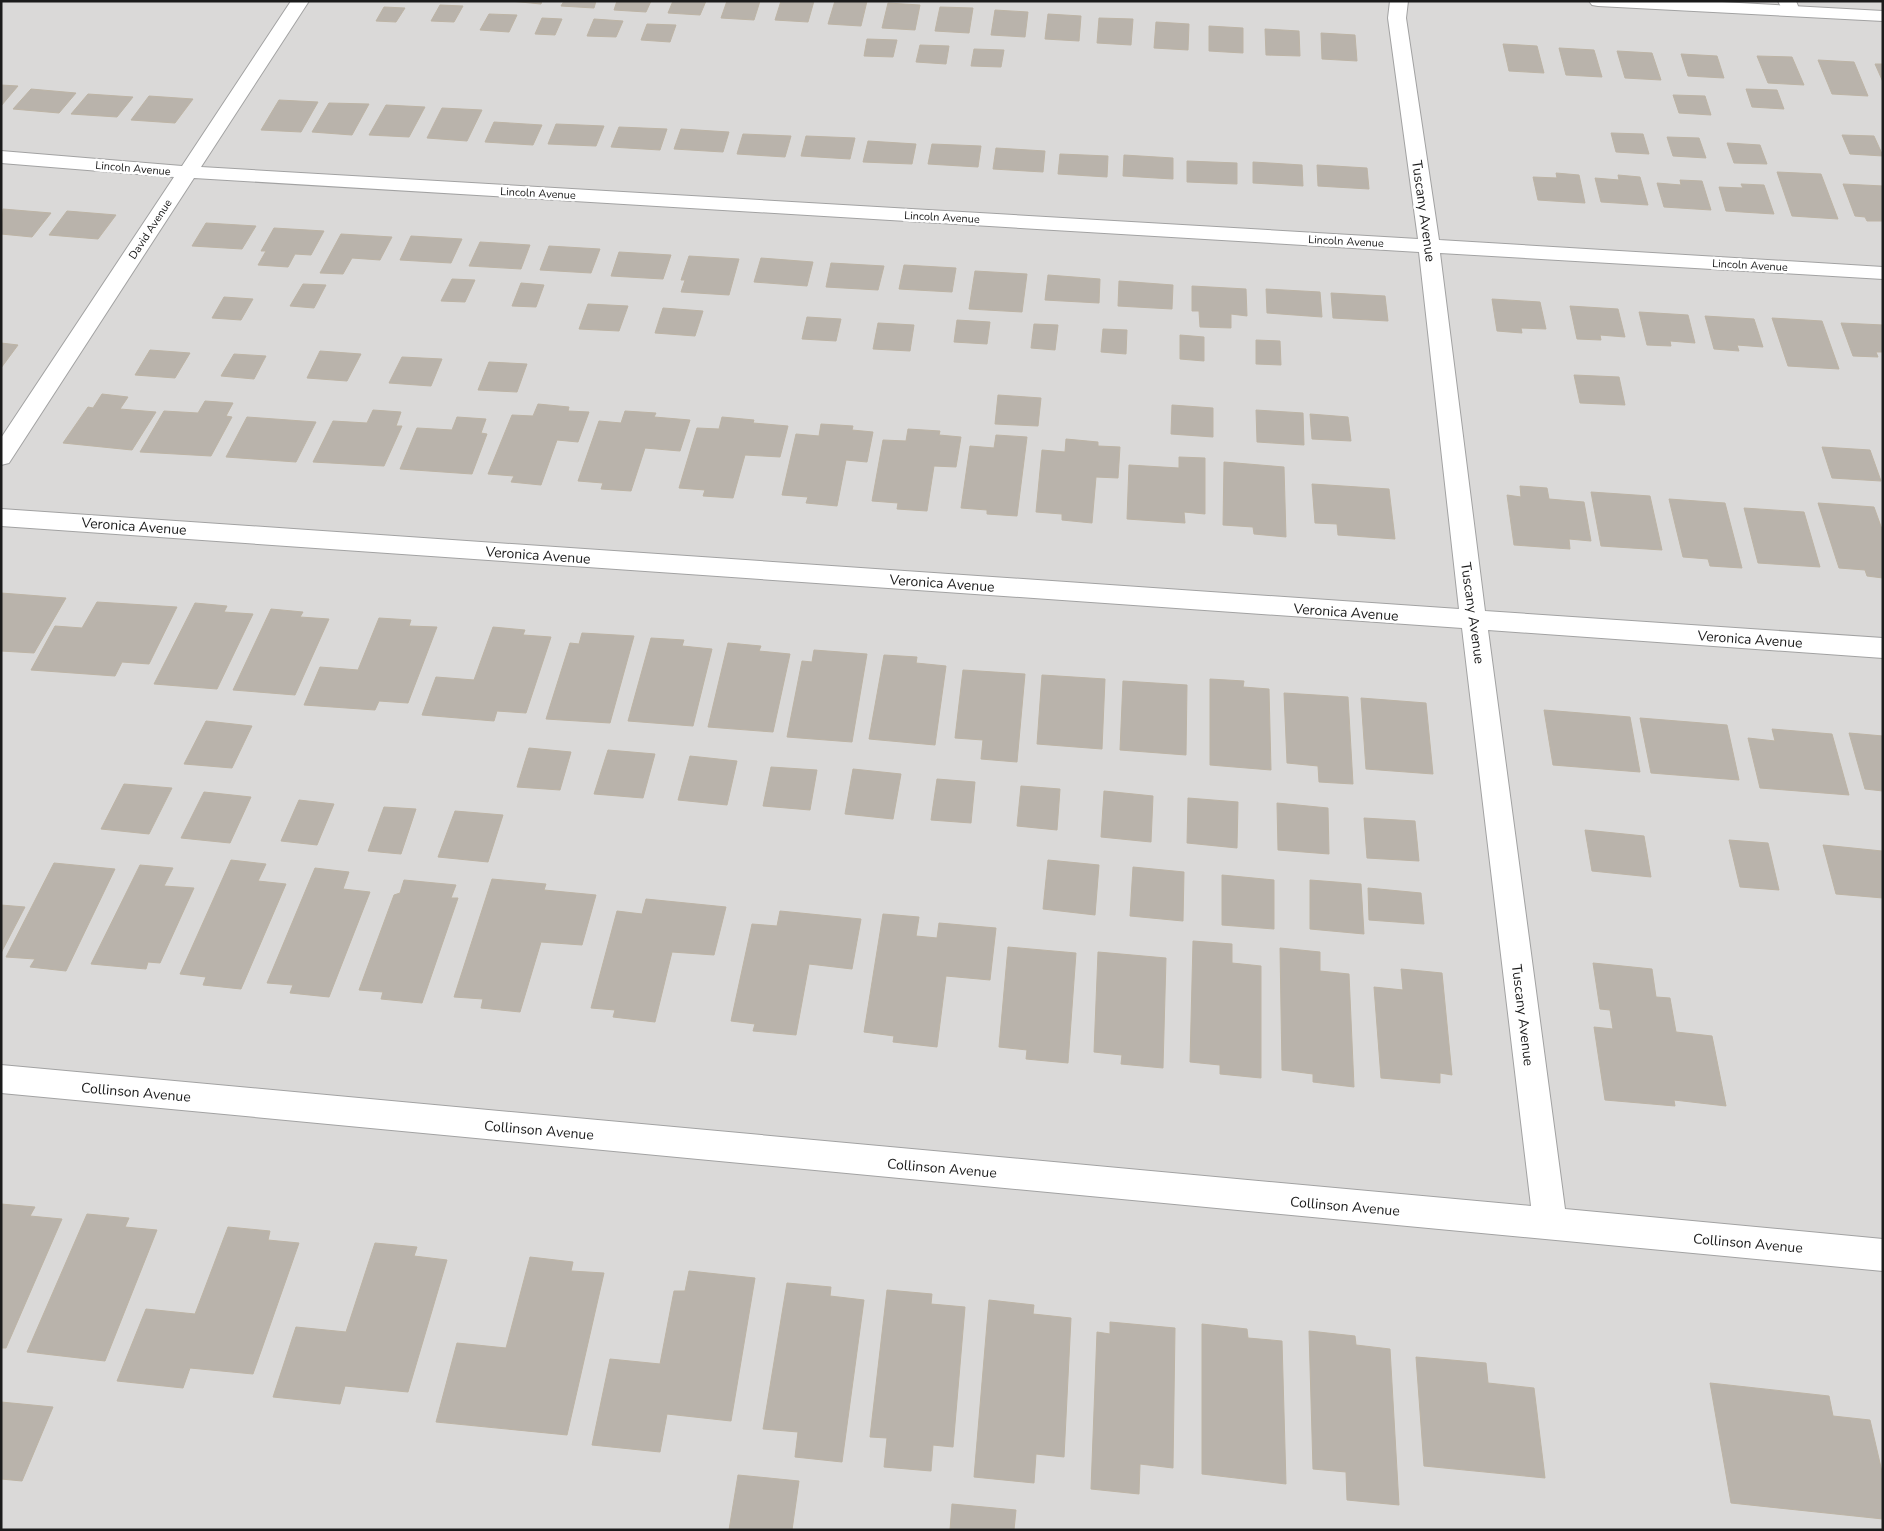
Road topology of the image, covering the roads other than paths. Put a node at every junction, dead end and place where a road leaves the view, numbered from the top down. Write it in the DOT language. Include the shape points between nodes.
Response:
graph roads {
  1 [pos="300,1"];
  2 [pos="1399,1"];
  3 [pos="1598,1"];
  4 [pos="1789,6"];
  5 [pos="1883,16"];
  6 [pos="1,158"];
  7 [pos="187,172"];
  8 [pos="1429,246"];
  9 [pos="1883,273"];
  10 [pos="1,457"];
  11 [pos="1,517"];
  12 [pos="1475,621"];
  13 [pos="1883,648"];
  14 [pos="1,1079"];
  15 [pos="1550,1225"];
  16 [pos="1883,1255"];
  1 -- 7 [label="street, David Avenue"];
  2 -- 8 [label="street, Tuscany Avenue" via="1396,18"];
  3 -- 4 [label="street"];
  4 -- 5 [label="street"];
  6 -- 7 [label="street, Lincoln Avenue"];
  7 -- 8 [label="street, Lincoln Avenue"];
  7 -- 10 [label="street, David Avenue"];
  8 -- 9 [label="street, Lincoln Avenue"];
  8 -- 12 [label="street, Tuscany Avenue"];
  11 -- 12 [label="street, Veronica Avenue"];
  12 -- 13 [label="street, Veronica Avenue"];
  12 -- 15 [label="street, Tuscany Avenue"];
  14 -- 15 [label="street, Collinson Avenue"];
  15 -- 16 [label="street, Collinson Avenue"];
}
